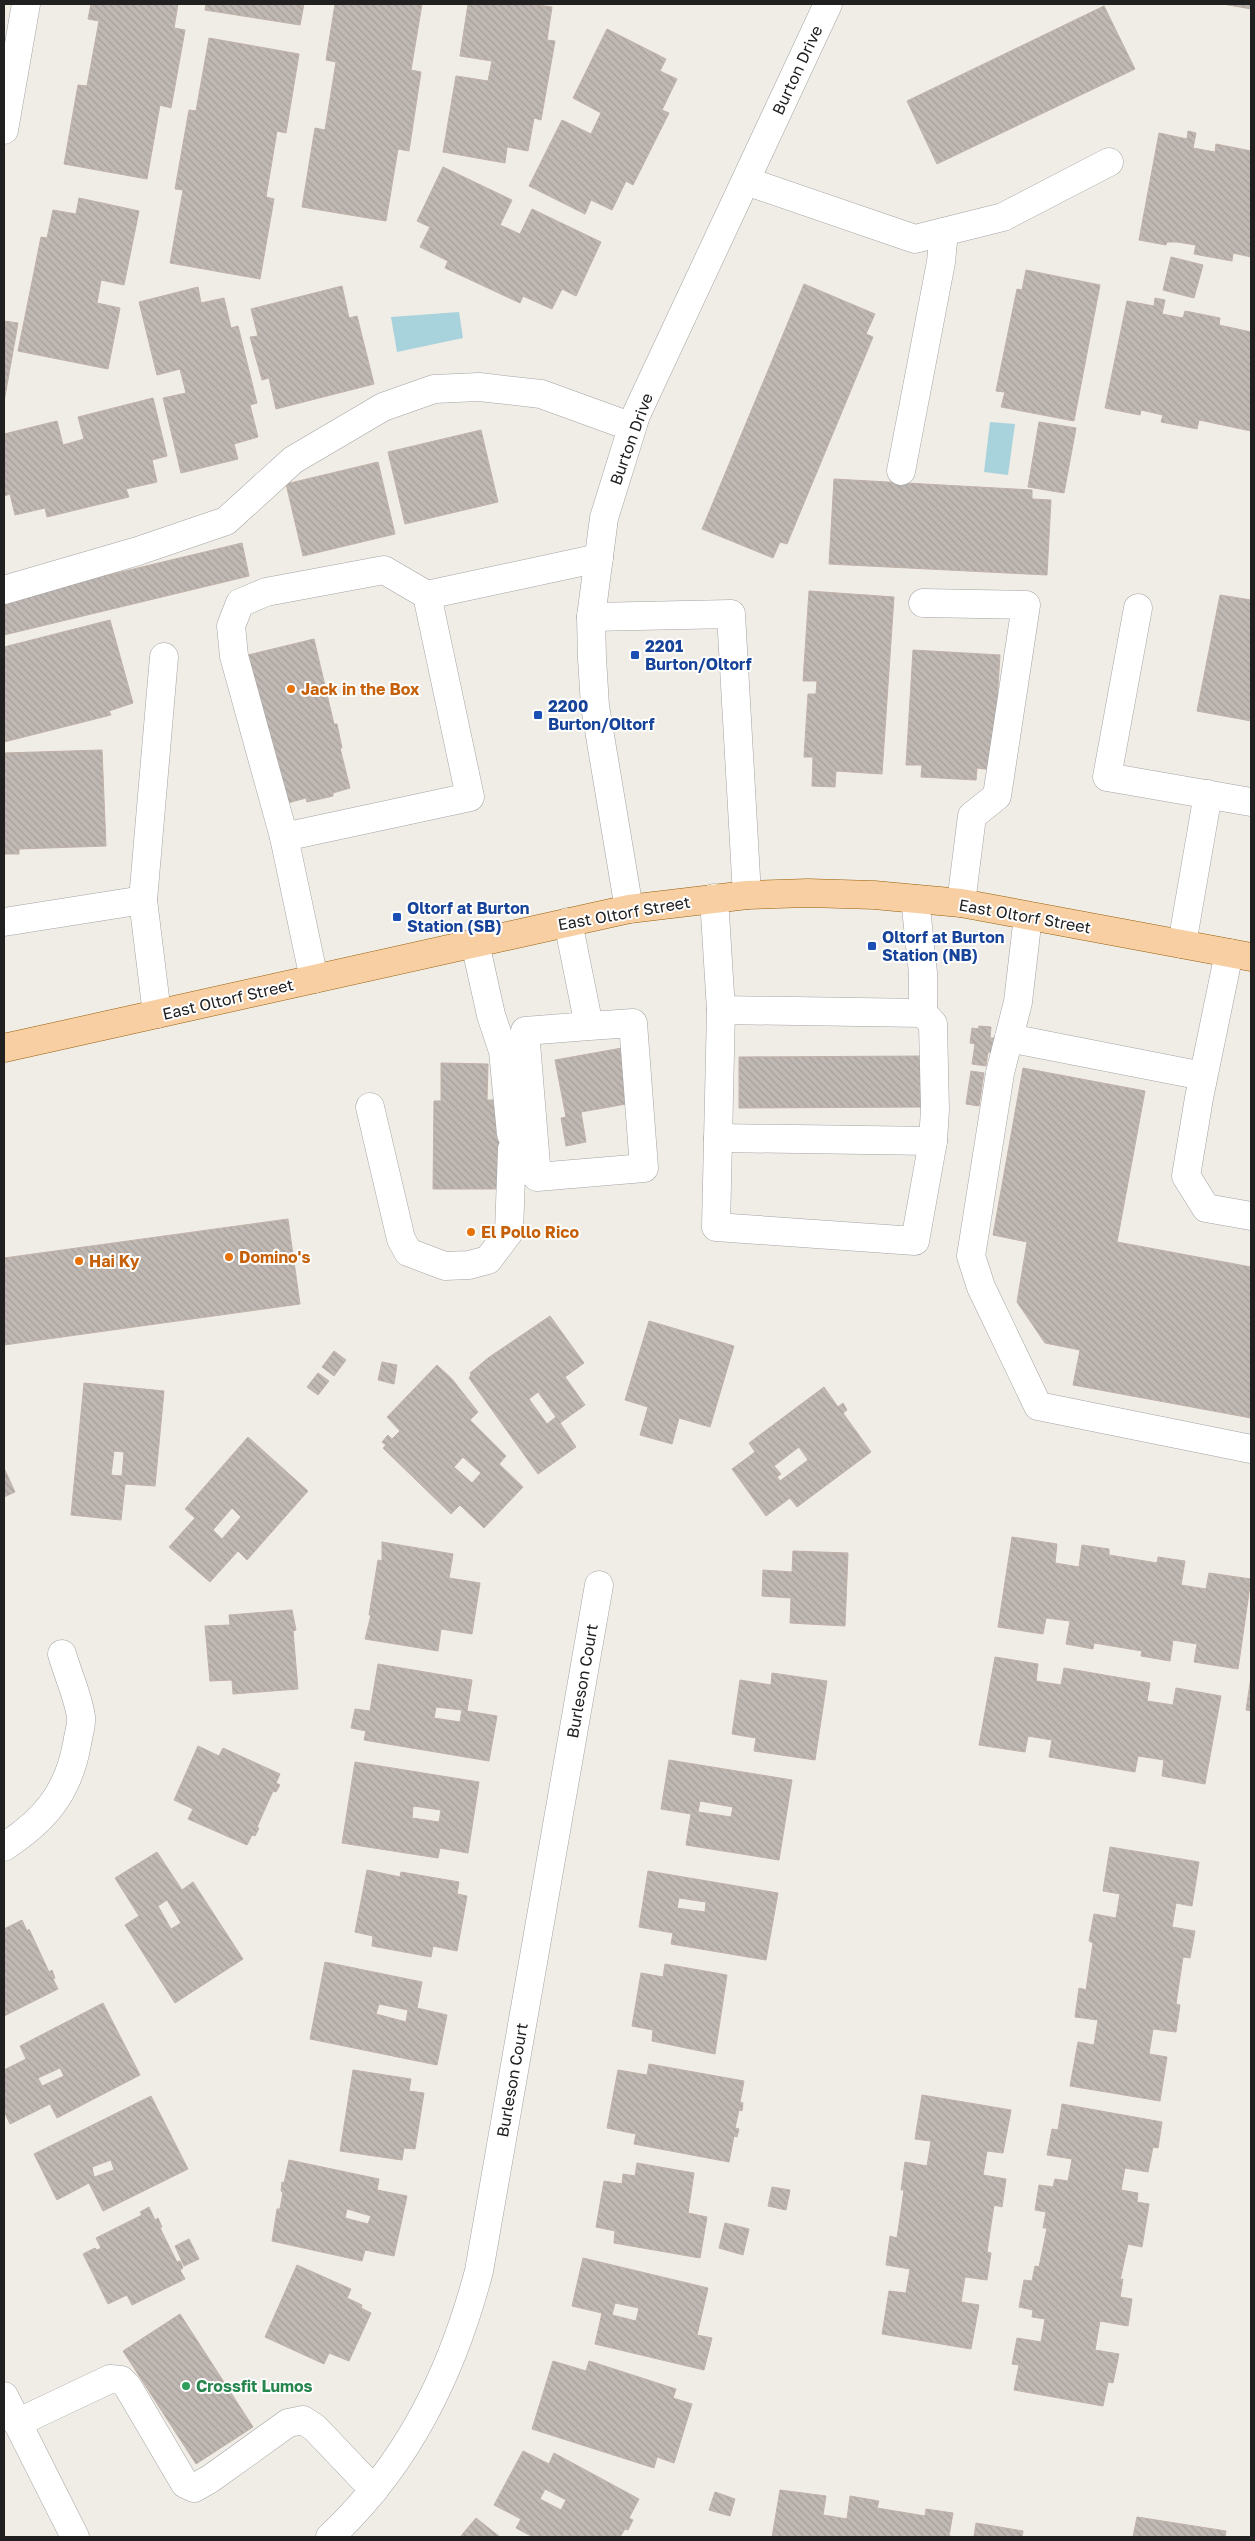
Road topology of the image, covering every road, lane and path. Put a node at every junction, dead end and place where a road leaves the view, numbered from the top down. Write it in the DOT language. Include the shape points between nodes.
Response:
graph roads {
  1 [pos="26,4"];
  2 [pos="828,4"];
  3 [pos="4,130"];
  4 [pos="1109,162"];
  5 [pos="746,181"];
  6 [pos="944,232"];
  7 [pos="632,427"];
  8 [pos="901,471"];
  9 [pos="599,558"];
  10 [pos="4,590"];
  11 [pos="427,595"];
  12 [pos="923,603"];
  13 [pos="1138,608"];
  14 [pos="591,617"];
  15 [pos="164,657"];
  16 [pos="1208,794"];
  17 [pos="1251,802"];
  18 [pos="284,837"];
  19 [pos="747,894"];
  20 [pos="714,898"];
  21 [pos="915,899"];
  22 [pos="143,900"];
  23 [pos="961,903"];
  24 [pos="629,909"];
  25 [pos="1028,916"];
  26 [pos="4,922"];
  27 [pos="568,922"];
  28 [pos="475,943"];
  29 [pos="1182,944"];
  30 [pos="1240,955"];
  31 [pos="314,979"];
  32 [pos="721,1010"];
  33 [pos="923,1013"];
  34 [pos="157,1014"];
  35 [pos="589,1026"];
  36 [pos="1009,1038"];
  37 [pos="4,1048"];
  38 [pos="1203,1076"];
  39 [pos="370,1107"];
  40 [pos="718,1138"];
  41 [pos="933,1141"];
  42 [pos="1251,1216"];
  43 [pos="1251,1449"];
  44 [pos="599,1585"];
  45 [pos="62,1654"];
  46 [pos="4,1847"];
  47 [pos="4,2396"];
  48 [pos="17,2423"];
  49 [pos="374,2490"];
  50 [pos="344,2533"];
  51 [pos="75,2537"];
  1 -- 3 [label="street"];
  2 -- 5 [label="street, Burton Drive"];
  4 -- 6 [label="street" via="1003,217"];
  5 -- 6 [label="street" via="915,239"];
  5 -- 7 [label="street, Burton Drive"];
  6 -- 8 [label="street"];
  7 -- 9 [label="street, Burton Drive" via="604,518"];
  7 -- 10 [label="street" via="542,394 479,387 434,389 383,407 293,460 226,521 138,551"];
  9 -- 11 [label="street"];
  9 -- 14 [label="street, Burton Drive"];
  11 -- 18 [label="street" via="470,797"];
  11 -- 18 [label="street" via="384,570 266,592 240,602 231,626 234,656"];
  12 -- 23 [label="street" via="1026,605 997,796 972,816"];
  13 -- 16 [label="street" via="1107,777"];
  14 -- 19 [label="street" via="731,614"];
  14 -- 24 [label="street, Burton Drive" via="595,706"];
  15 -- 22 [label="street"];
  16 -- 17 [label="street"];
  16 -- 29 [label="street"];
  18 -- 31 [label="street"];
  19 -- 20 [label="main road, East Oltorf Street"];
  19 -- 21 [label="main road, East Oltorf Street" via="808,893"];
  20 -- 24 [label="main road, East Oltorf Street"];
  20 -- 32 [label="street"];
  21 -- 23 [label="main road, East Oltorf Street"];
  21 -- 33 [label="street" via="923,973"];
  22 -- 26 [label="street"];
  22 -- 34 [label="street"];
  23 -- 25 [label="main road, East Oltorf Street"];
  24 -- 27 [label="main road, East Oltorf Street"];
  25 -- 29 [label="main road, East Oltorf Street"];
  25 -- 36 [label="street" via="1018,1002"];
  27 -- 28 [label="main road, East Oltorf Street"];
  27 -- 35 [label="street"];
  28 -- 31 [label="main road, East Oltorf Street"];
  28 -- 39 [label="street" via="491,1016 503,1051 511,1142 509,1232 488,1260 469,1266 445,1266 408,1252 401,1239"];
  29 -- 30 [label="main road, East Oltorf Street"];
  30 -- 38 [label="street"];
  31 -- 34 [label="main road, East Oltorf Street"];
  32 -- 33 [label="street"];
  32 -- 40 [label="street"];
  33 -- 41 [label="street" via="933,1024"];
  34 -- 37 [label="main road, East Oltorf Street"];
  35 -- 35 [label="street" via="525,1031 537,1176 644,1168 633,1023"];
  36 -- 38 [label="street"];
  36 -- 43 [label="street" via="1000,1073 971,1256 981,1287 1038,1406"];
  38 -- 42 [label="street" via="1186,1176 1206,1208"];
  40 -- 41 [label="street"];
  40 -- 41 [label="street" via="716,1227 914,1241"];
  44 -- 49 [label="street, Burleson Court" via="478,2271 465,2322 448,2368 404,2449"];
  45 -- 46 [label="street" via="81,1719 72,1767 60,1794 45,1814 27,1832"];
  47 -- 48 [label="street"];
  48 -- 49 [label="street" via="110,2379 121,2380 185,2484 194,2488 288,2423 303,2420 315,2428"];
  48 -- 51 [label="street"];
  49 -- 50 [label="street, Burleson Court"];
}
